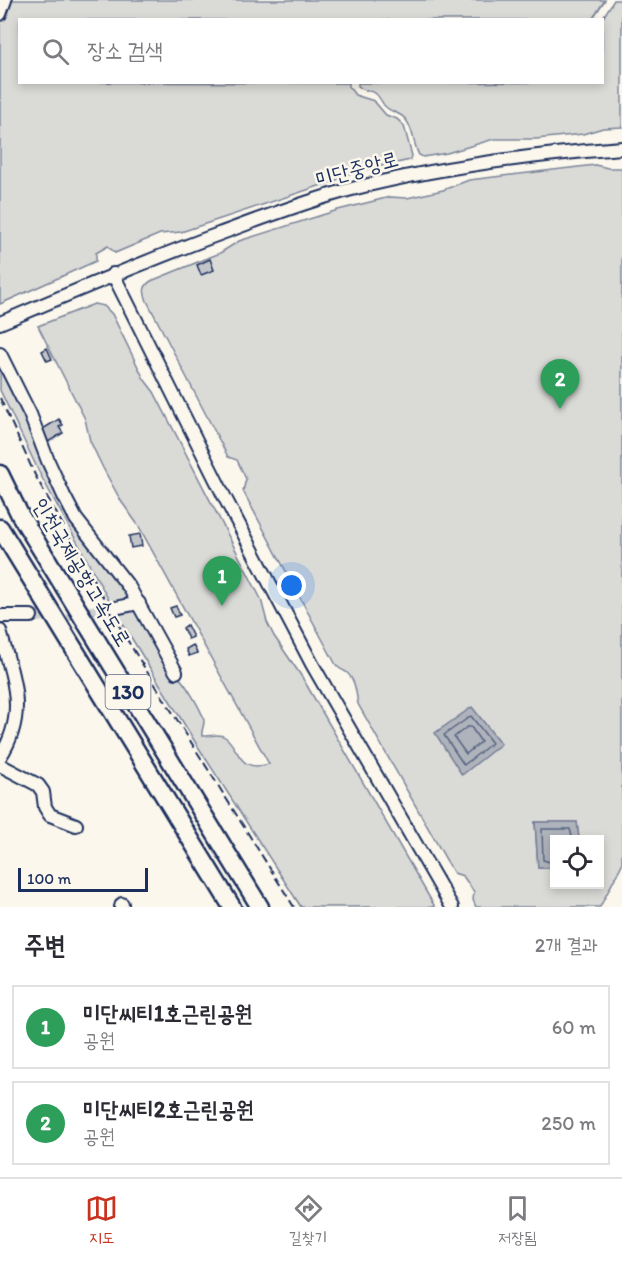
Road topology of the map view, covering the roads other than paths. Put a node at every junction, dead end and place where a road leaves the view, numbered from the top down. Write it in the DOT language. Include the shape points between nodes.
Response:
graph roads {
  1 [pos="5,0"];
  2 [pos="0,14"];
  3 [pos="622,148"];
  4 [pos="113,274"];
  5 [pos="0,323"];
  6 [pos="0,354"];
  7 [pos="0,474"];
  8 [pos="0,528"];
  9 [pos="139,603"];
  10 [pos="115,608"];
  11 [pos="0,616"];
  12 [pos="31,616"];
  13 [pos="0,631"];
  14 [pos="176,672"];
  15 [pos="0,757"];
  16 [pos="0,765"];
  17 [pos="76,825"];
  18 [pos="232,907"];
  19 [pos="260,907"];
  20 [pos="452,907"];
  1 -- 2 [label="street"];
  3 -- 4 [label="street, 미단중앙로" via="487,161 347,190"];
  4 -- 5 [label="street, 미단중앙로"];
  4 -- 20 [label="street" via="312,664"];
  6 -- 9 [label="street" via="26,403 54,476 76,519"];
  7 -- 19 [label="highway, 인천국제공항고속도로 / 130" via="20,515"];
  8 -- 18 [label="highway, 130"];
  9 -- 10 [label="street"];
  9 -- 14 [label="street"];
  11 -- 12 [label="street"];
  13 -- 15 [label="street" via="18,702 13,732"];
  16 -- 17 [label="street" via="38,785 50,815"];
}
